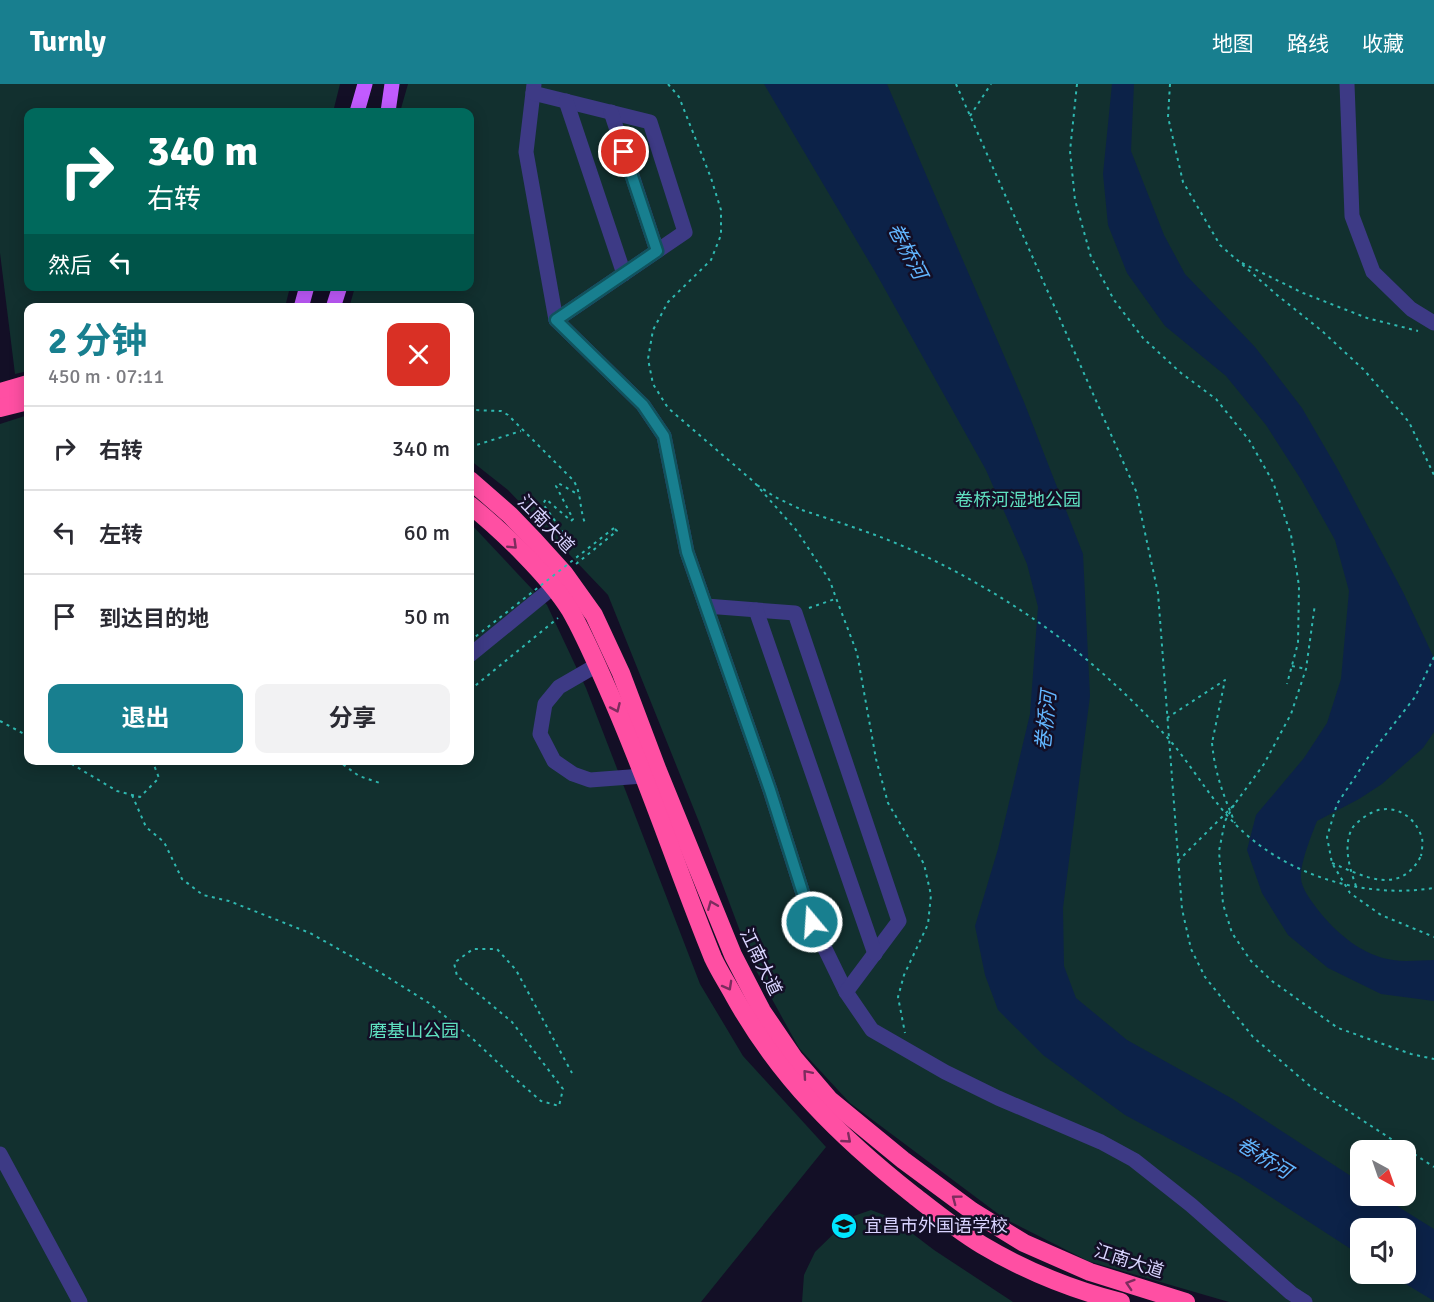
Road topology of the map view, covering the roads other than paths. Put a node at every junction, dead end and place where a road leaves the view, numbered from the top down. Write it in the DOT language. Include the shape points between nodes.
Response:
graph roads {
  1 [pos="365,84"];
  2 [pos="392,84"];
  3 [pos="1347,84"];
  4 [pos="534,88"];
  5 [pos="566,101"];
  6 [pos="358,108"];
  7 [pos="389,108"];
  8 [pos="611,112"];
  9 [pos="657,251"];
  10 [pos="624,274"];
  11 [pos="556,320"];
  12 [pos="1428,328"];
  13 [pos="24,385"];
  14 [pos="0,392"];
  15 [pos="24,402"];
  16 [pos="0,408"];
  17 [pos="474,484"];
  18 [pos="474,513"];
  19 [pos="552,588"];
  20 [pos="706,606"];
  21 [pos="756,610"];
  22 [pos="474,652"];
  23 [pos="597,665"];
  24 [pos="643,776"];
  25 [pos="875,954"];
  26 [pos="846,992"];
  27 [pos="0,1154"];
  28 [pos="80,1302"];
  29 [pos="1121,1302"];
  30 [pos="1186,1302"];
  31 [pos="1305,1302"];
  1 -- 6 [label="main road"];
  2 -- 7 [label="main road"];
  3 -- 12 [label="street" via="1352,216 1374,272"];
  4 -- 5 [label="street"];
  4 -- 11 [label="street" via="526,152"];
  5 -- 8 [label="street"];
  5 -- 10 [label="street"];
  8 -- 9 [label="street"];
  8 -- 9 [label="street" via="650,122 685,232"];
  9 -- 10 [label="street"];
  10 -- 11 [label="street"];
  11 -- 20 [label="street" via="643,405 664,436 687,552"];
  13 -- 14 [label="highway"];
  15 -- 16 [label="highway"];
  30 -- 17 [label="highway, 江南大道, one-way" via="1079,1267 1024,1244 903,1160 830,1100 794,1058 762,1011 733,955 621,672 594,615 546,553"];
  18 -- 19 [label="highway, 江南大道, one-way" via="533,564"];
  19 -- 22 [label="street"];
  19 -- 23 [label="highway, 江南大道" via="569,609"];
  20 -- 21 [label="street"];
  20 -- 26 [label="street" via="812,922"];
  21 -- 25 [label="street"];
  21 -- 25 [label="street" via="795,613 900,921"];
  23 -- 24 [label="highway, 江南大道, one-way"];
  23 -- 24 [label="street" via="559,687 545,704 540,734 554,761 573,774 590,780"];
  24 -- 29 [label="highway, 江南大道, one-way" via="714,961 746,1018 797,1089 889,1176 982,1245 1031,1270"];
  25 -- 26 [label="street"];
  26 -- 31 [label="street" via="872,1030 945,1072 1134,1160"];
  27 -- 28 [label="street"];
}
